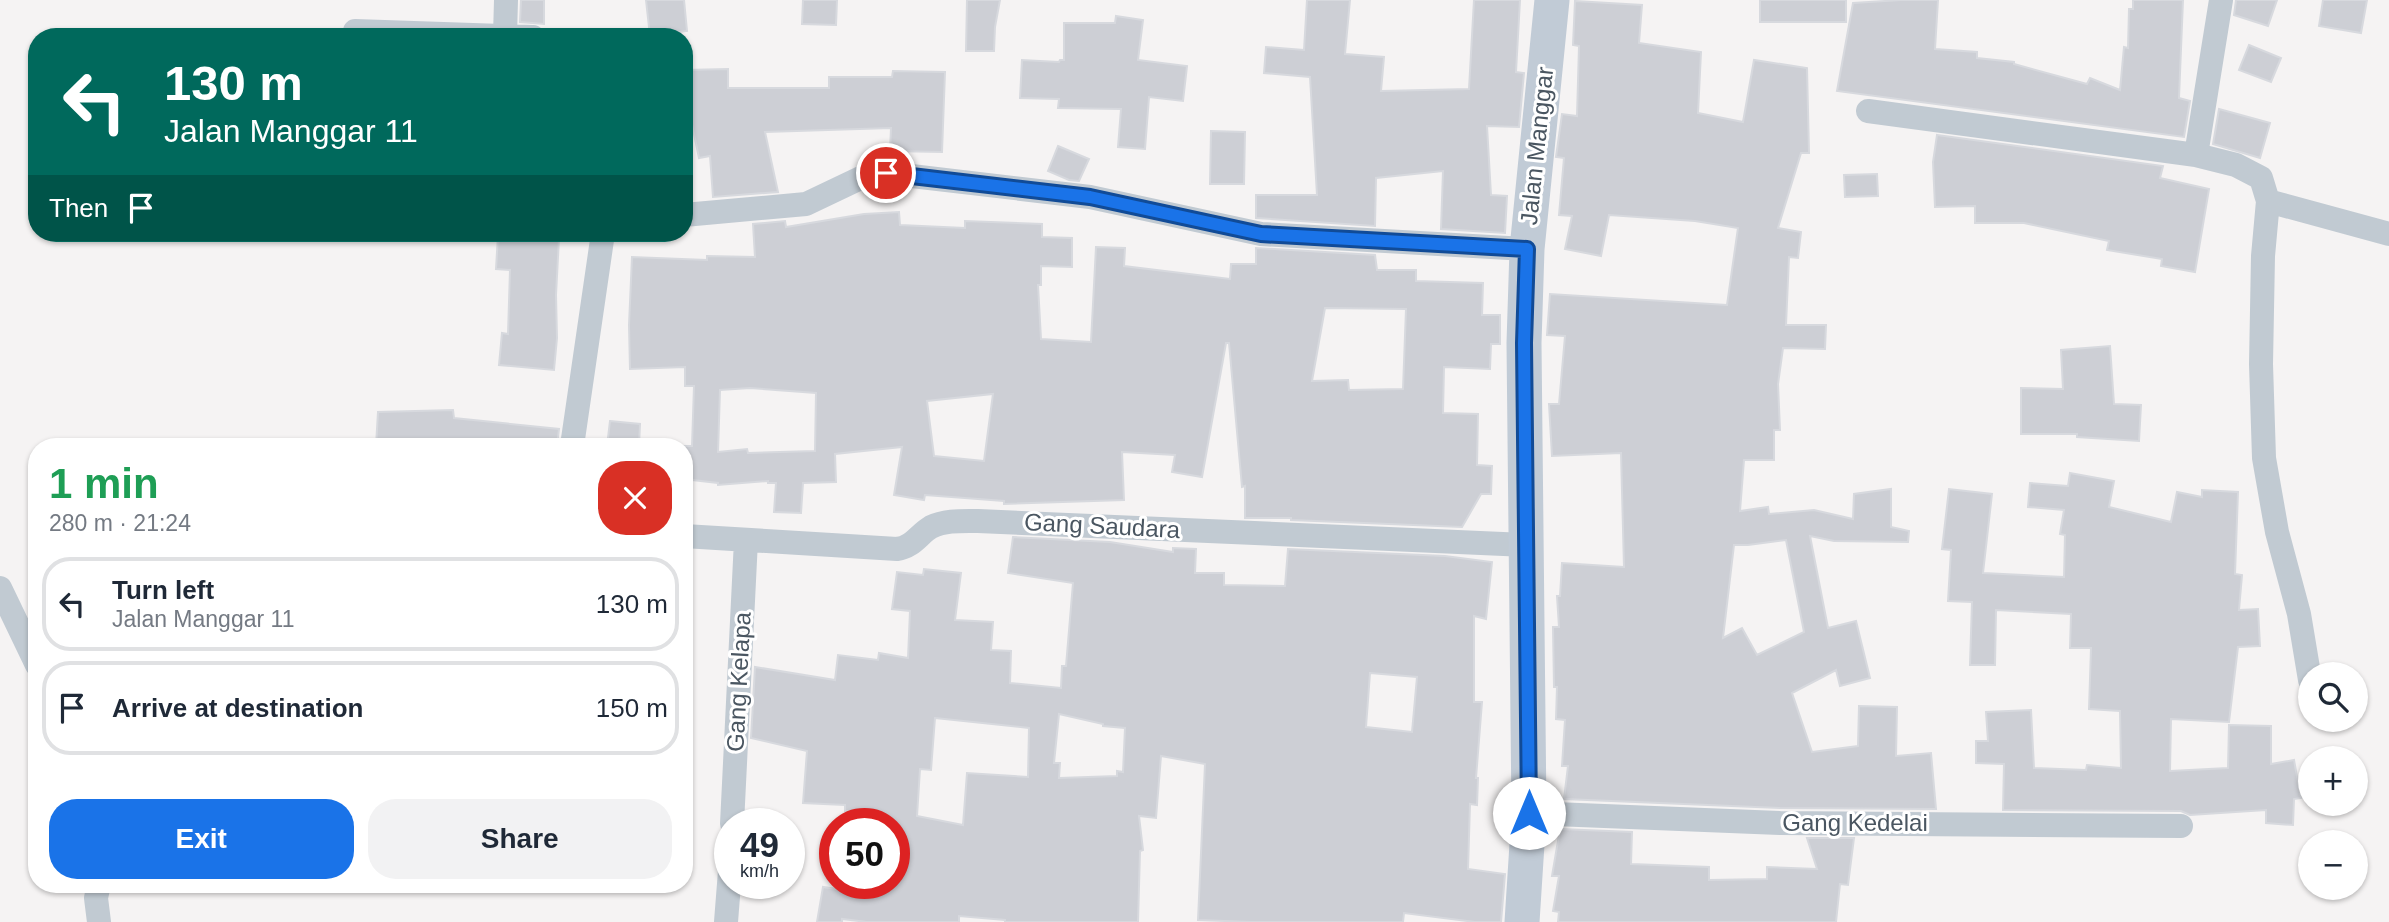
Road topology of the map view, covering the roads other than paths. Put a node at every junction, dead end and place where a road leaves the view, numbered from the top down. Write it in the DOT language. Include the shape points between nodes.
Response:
graph roads {
  1 [pos="506,0"];
  2 [pos="1552,0"];
  3 [pos="2221,0"];
  4 [pos="505,28"];
  5 [pos="1868,111"];
  6 [pos="2196,155"];
  7 [pos="2268,201"];
  8 [pos="693,214"];
  9 [pos="2389,234"];
  10 [pos="602,242"];
  11 [pos="1527,249"];
  12 [pos="573,438"];
  13 [pos="693,537"];
  14 [pos="746,540"];
  15 [pos="1528,545"];
  16 [pos="0,588"];
  17 [pos="28,646"];
  18 [pos="2307,662"];
  19 [pos="733,808"];
  20 [pos="1529,813"];
  21 [pos="2181,826"];
  22 [pos="97,893"];
  23 [pos="728,899"];
  24 [pos="99,922"];
  25 [pos="726,922"];
  26 [pos="1522,922"];
  1 -- 4 [label="street"];
  2 -- 11 [label="main road, Jalan Manggar"];
  3 -- 6 [label="street"];
  5 -- 6 [label="street"];
  6 -- 7 [label="street" via="2236,164 2260,178"];
  7 -- 9 [label="street"];
  7 -- 18 [label="street" via="2261,364 2264,458"];
  8 -- 11 [label="street" via="806,204 869,174 886,173 1090,197 1261,234"];
  10 -- 12 [label="street"];
  11 -- 15 [label="main road, Jalan Manggar"];
  13 -- 14 [label="street, Gang Saudara"];
  14 -- 15 [label="street, Gang Saudara" via="897,549 911,545 939,524 978,521"];
  14 -- 19 [label="street, Gang Kelapa"];
  15 -- 20 [label="main road, Jalan Manggar"];
  16 -- 17 [label="street"];
  20 -- 21 [label="street, Gang Kedelai" via="1780,823"];
  20 -- 26 [label="main road, Jalan Manggar"];
  22 -- 24 [label="street"];
  23 -- 25 [label="street"];
}
